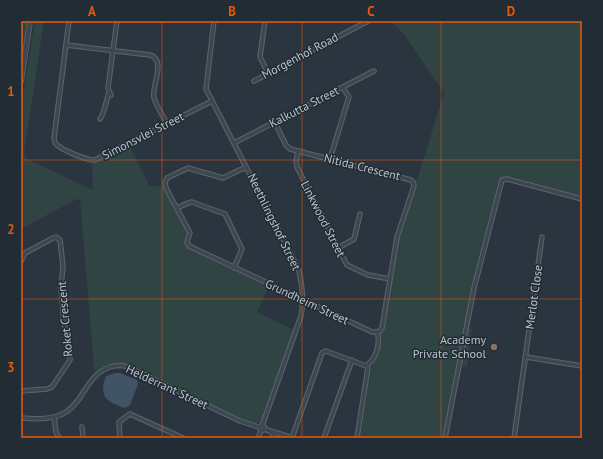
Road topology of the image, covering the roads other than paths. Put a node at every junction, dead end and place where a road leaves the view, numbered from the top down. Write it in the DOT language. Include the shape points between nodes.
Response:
graph roads {
  1 [pos="30,21"];
  2 [pos="69,21"];
  3 [pos="117,21"];
  4 [pos="214,21"];
  5 [pos="265,21"];
  6 [pos="368,21"];
  7 [pos="66,44"];
  8 [pos="113,50"];
  9 [pos="374,71"];
  10 [pos="268,73"];
  11 [pos="21,81"];
  12 [pos="254,81"];
  13 [pos="343,88"];
  14 [pos="212,101"];
  15 [pos="100,119"];
  16 [pos="275,122"];
  17 [pos="167,124"];
  18 [pos="234,143"];
  19 [pos="298,151"];
  20 [pos="330,159"];
  21 [pos="246,166"];
  22 [pos="582,199"];
  23 [pos="178,208"];
  24 [pos="360,214"];
  25 [pos="542,237"];
  26 [pos="338,248"];
  27 [pos="21,261"];
  28 [pos="234,268"];
  29 [pos="390,279"];
  30 [pos="302,299"];
  31 [pos="377,332"];
  32 [pos="526,357"];
  33 [pos="352,360"];
  34 [pos="366,366"];
  35 [pos="582,366"];
  36 [pos="21,391"];
  37 [pos="54,417"];
  38 [pos="21,418"];
  39 [pos="82,427"];
  40 [pos="262,428"];
  41 [pos="270,431"];
  42 [pos="278,433"];
  43 [pos="59,438"];
  44 [pos="83,438"];
  45 [pos="120,438"];
  46 [pos="183,438"];
  47 [pos="258,438"];
  48 [pos="276,438"];
  49 [pos="293,438"];
  50 [pos="324,438"];
  51 [pos="357,438"];
  52 [pos="445,438"];
  53 [pos="514,438"];
  1 -- 11 [label="street"];
  2 -- 7 [label="street, Simonsvlei Street"];
  3 -- 8 [label="street"];
  4 -- 14 [label="street, Neethlingshof Street" via="206,85"];
  5 -- 10 [label="street" via="260,57"];
  6 -- 10 [label="street, Morgenhof Road"];
  7 -- 8 [label="street"];
  7 -- 17 [label="street, Simonsvlei Street" via="54,138 58,146 94,161"];
  8 -- 15 [label="street" via="108,88 110,94"];
  8 -- 17 [label="street" via="156,58 158,65 154,97"];
  9 -- 13 [label="street, Kalkutta Street"];
  10 -- 12 [label="street, Morgenhof Road"];
  13 -- 16 [label="street, Kalkutta Street"];
  13 -- 20 [label="street" via="349,97"];
  14 -- 17 [label="street, Simonsvlei Street"];
  14 -- 18 [label="street, Neethlingshof Street"];
  16 -- 18 [label="street, Kalkutta Street"];
  16 -- 19 [label="street, Nitida Crescent" via="287,146"];
  18 -- 21 [label="street, Neethlingshof Street"];
  19 -- 20 [label="street, Nitida Crescent"];
  19 -- 26 [label="street, Linkwood Street" via="297,168"];
  20 -- 29 [label="street, Nitida Crescent" via="413,182 414,186 397,237"];
  21 -- 23 [label="street" via="223,178 190,168 169,177 165,185"];
  21 -- 30 [label="street, Neethlingshof Street" via="299,270"];
  22 -- 52 [label="street" via="505,178 502,180 475,282"];
  23 -- 28 [label="street, Grundheim Street" via="190,233 187,244"];
  23 -- 28 [label="street" via="192,202 225,214 242,249"];
  24 -- 26 [label="street" via="354,239"];
  25 -- 32 [label="street, Merlot Close"];
  26 -- 29 [label="street, Linkwood Street" via="348,266 368,275"];
  27 -- 36 [label="street, Roket Crescent" via="25,253 53,238 60,240 63,266 63,320 70,358 52,388"];
  28 -- 30 [label="street, Grundheim Street"];
  29 -- 31 [label="street" via="382,328"];
  30 -- 31 [label="street, Grundheim Street" via="372,332"];
  30 -- 40 [label="street, Neethlingshof Street" via="301,316"];
  31 -- 34 [label="street" via="379,338 375,357"];
  32 -- 35 [label="street"];
  32 -- 53 [label="street, Merlot Close"];
  33 -- 34 [label="street"];
  33 -- 49 [label="street" via="328,351 322,353"];
  33 -- 50 [label="street"];
  34 -- 51 [label="street" via="368,371"];
  37 -- 38 [label="street, Helderrant Street"];
  37 -- 40 [label="street, Helderrant Street" via="71,409 98,372 119,365 240,421"];
  37 -- 43 [label="street"];
  39 -- 44 [label="street"];
  40 -- 41 [label="street, Helderrant Street"];
  40 -- 47 [label="street, Neethlingshof Street"];
  41 -- 42 [label="street, Helderrant Street"];
  41 -- 48 [label="street"];
  42 -- 48 [label="street"];
  42 -- 49 [label="street, Helderrant Street"];
  45 -- 46 [label="street" via="119,422 130,414"];
}
